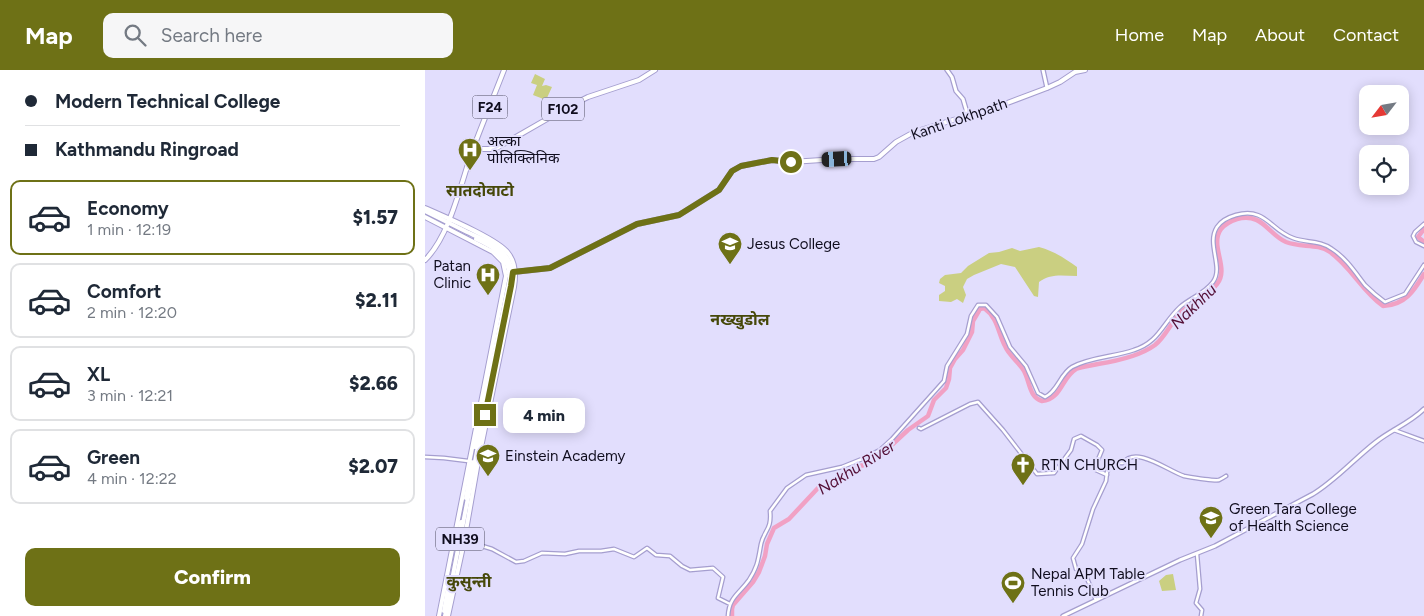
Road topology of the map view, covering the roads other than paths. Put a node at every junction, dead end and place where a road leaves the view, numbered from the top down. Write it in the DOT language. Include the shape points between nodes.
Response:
graph roads {
  1 [pos="504,70"];
  2 [pos="655,70"];
  3 [pos="947,70"];
  4 [pos="1043,70"];
  5 [pos="1085,70"];
  6 [pos="1047,88"];
  7 [pos="968,116"];
  8 [pos="473,149"];
  9 [pos="425,212"];
  10 [pos="447,223"];
  11 [pos="1424,224"];
  12 [pos="1424,246"];
  13 [pos="426,259"];
  14 [pos="1424,265"];
  15 [pos="511,272"];
  16 [pos="1424,409"];
  17 [pos="919,428"];
  18 [pos="1394,430"];
  19 [pos="1424,441"];
  20 [pos="425,457"];
  21 [pos="474,462"];
  22 [pos="1107,474"];
  23 [pos="1226,476"];
  24 [pos="464,542"];
  25 [pos="1197,554"];
  26 [pos="1096,600"];
  27 [pos="730,604"];
  28 [pos="439,616"];
  29 [pos="445,616"];
  30 [pos="728,616"];
  31 [pos="1063,616"];
  32 [pos="1201,616"];
  1 -- 8 [label="main road, F24"];
  2 -- 8 [label="main road, F102" via="639,80 581,100 495,148"];
  3 -- 7 [label="main road" via="963,99"];
  4 -- 6 [label="main road"];
  5 -- 6 [label="main road, Kanti Lokhpath"];
  6 -- 7 [label="main road, Kanti Lokhpath"];
  7 -- 15 [label="main road, Kanti Lokhpath" via="914,132 874,159 772,160 741,166 732,171 719,190 679,215 637,224 550,268"];
  8 -- 10 [label="main road, F24"];
  9 -- 10 [label="main road"];
  10 -- 13 [label="main road" via="436,249"];
  10 -- 15 [label="main road" via="496,250"];
  11 -- 12 [label="street" via="1413,236"];
  14 -- 27 [label="street" via="1405,294 1385,302 1365,284 1350,264 1326,245 1292,238 1255,214 1233,216 1216,230 1213,242 1217,271 1214,281 1180,308 1154,340 1134,350 1071,367 1045,397 1038,393 1026,366 1009,346 993,312 985,305 978,305 971,316 967,334 947,366 945,381 892,439 862,459 806,475 787,488 770,512 771,522 762,542 757,566"];
  15 -- 21 [label="main road, NH39"];
  16 -- 18 [label="main road"];
  17 -- 22 [label="street" via="978,402 1037,474 1054,473 1071,450 1074,439 1081,436 1102,450 1095,467"];
  18 -- 19 [label="street"];
  18 -- 25 [label="main road" via="1313,494"];
  20 -- 21 [label="street"];
  21 -- 24 [label="main road"];
  21 -- 28 [label="main road"];
  21 -- 29 [label="main road, NH39"];
  22 -- 23 [label="street" via="1112,463 1123,463 1135,456 1186,476 1218,480"];
  22 -- 26 [label="street" via="1082,544 1073,558 1076,569 1086,576"];
  24 -- 27 [label="street" via="520,562 543,553 565,554 614,548 634,557 647,548 656,555 673,558 690,570 713,568 723,577 718,598"];
  24 -- 29 [label="main road"];
  25 -- 26 [label="main road"];
  25 -- 32 [label="street" via="1200,589 1196,604 1202,610"];
  26 -- 31 [label="main road"];
  27 -- 30 [label="street"];
}
